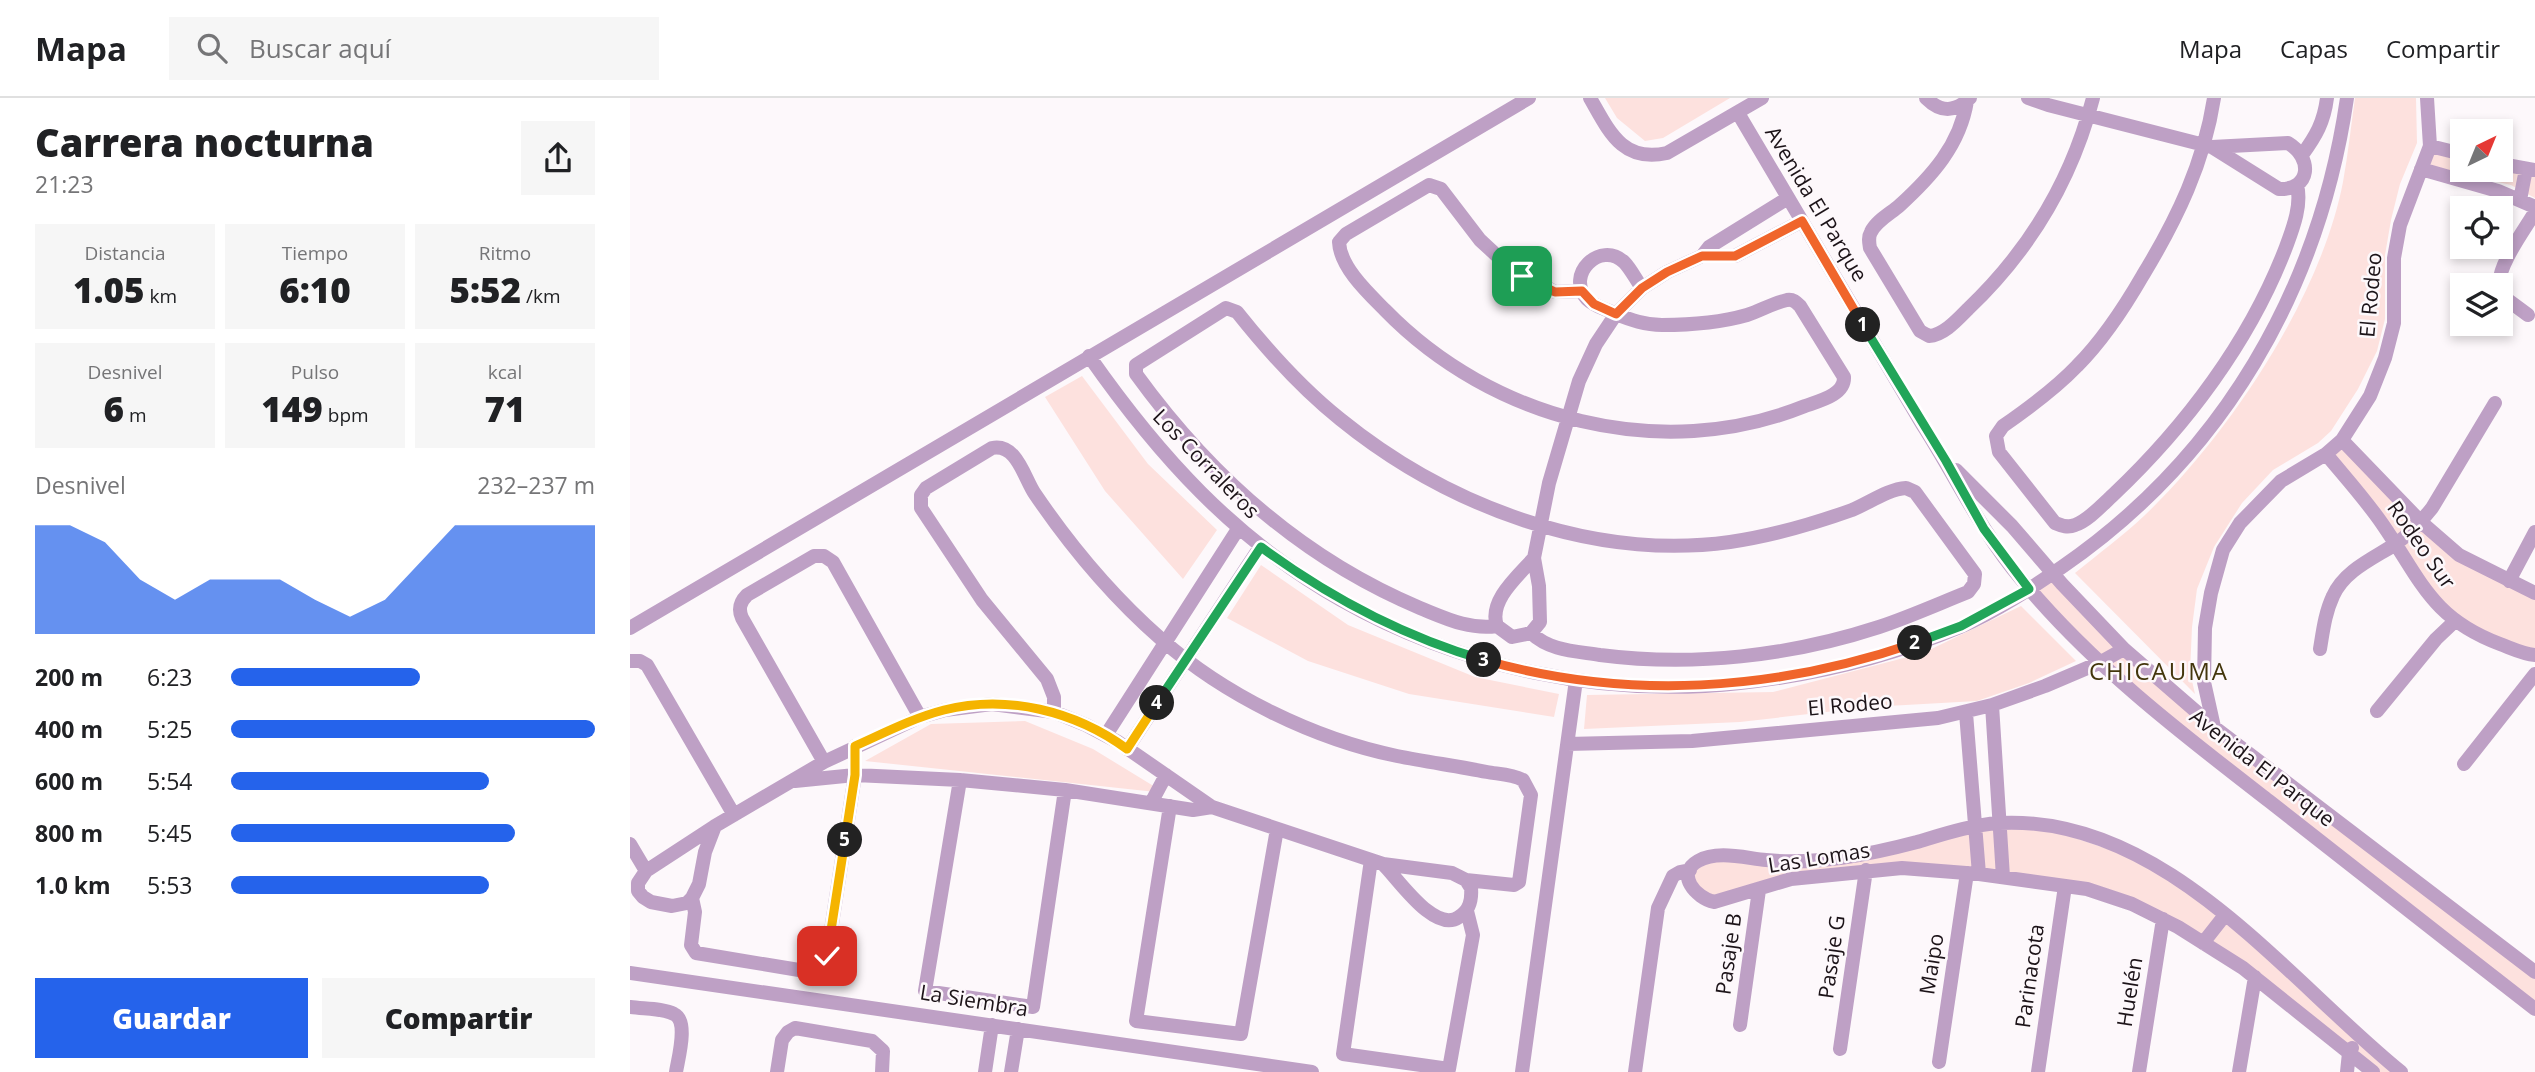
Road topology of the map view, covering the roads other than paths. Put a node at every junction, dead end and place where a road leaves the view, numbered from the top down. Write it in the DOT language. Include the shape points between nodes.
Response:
graph roads {
  1 [pos="1530,98"];
  2 [pos="1590,98"];
  3 [pos="1762,98"];
  4 [pos="1926,98"];
  5 [pos="2028,98"];
  6 [pos="2094,98"];
  7 [pos="2214,98"];
  8 [pos="2327,98"];
  9 [pos="2347,98"];
  10 [pos="2427,98"];
  11 [pos="1968,99"];
  12 [pos="1738,113"];
  13 [pos="2089,116"];
  14 [pos="2208,146"];
  15 [pos="2430,146"];
  16 [pos="2450,151"];
  17 [pos="2302,155"];
  18 [pos="2513,166"];
  19 [pos="2421,169"];
  20 [pos="2531,169"];
  21 [pos="2297,185"];
  22 [pos="1788,198"];
  23 [pos="2520,200"];
  24 [pos="2535,207"];
  25 [pos="2535,212"];
  26 [pos="1802,221"];
  27 [pos="1702,256"];
  28 [pos="2501,273"];
  29 [pos="1642,288"];
  30 [pos="1582,291"];
  31 [pos="2513,305"];
  32 [pos="1616,314"];
  33 [pos="2528,315"];
  34 [pos="1089,356"];
  35 [pos="2494,403"];
  36 [pos="1568,419"];
  37 [pos="2342,440"];
  38 [pos="2326,454"];
  39 [pos="1946,461"];
  40 [pos="2421,522"];
  41 [pos="1541,525"];
  42 [pos="1238,530"];
  43 [pos="2535,532"];
  44 [pos="2395,544"];
  45 [pos="1261,547"];
  46 [pos="1534,558"];
  47 [pos="2054,573"];
  48 [pos="2509,581"];
  49 [pos="2029,589"];
  50 [pos="2535,593"];
  51 [pos="2455,621"];
  52 [pos="1497,626"];
  53 [pos="630,628"];
  54 [pos="1531,633"];
  55 [pos="1164,642"];
  56 [pos="2124,649"];
  57 [pos="2320,649"];
  58 [pos="2535,655"];
  59 [pos="1185,659"];
  60 [pos="630,661"];
  61 [pos="2099,663"];
  62 [pos="2535,674"];
  63 [pos="1576,680"];
  64 [pos="1992,705"];
  65 [pos="2377,711"];
  66 [pos="1054,712"];
  67 [pos="1966,713"];
  68 [pos="920,717"];
  69 [pos="2214,727"];
  70 [pos="1106,735"];
  71 [pos="1567,744"];
  72 [pos="855,746"];
  73 [pos="1127,749"];
  74 [pos="824,762"];
  75 [pos="2464,764"];
  76 [pos="855,775"];
  77 [pos="1166,775"];
  78 [pos="960,780"];
  79 [pos="790,782"];
  80 [pos="1065,790"];
  81 [pos="1151,803"];
  82 [pos="1170,806"];
  83 [pos="1212,807"];
  84 [pos="734,815"];
  85 [pos="1999,823"];
  86 [pos="715,826"];
  87 [pos="1975,826"];
  88 [pos="1277,829"];
  89 [pos="630,844"];
  90 [pos="1377,862"];
  91 [pos="1825,867"];
  92 [pos="1690,870"];
  93 [pos="1866,870"];
  94 [pos="646,871"];
  95 [pos="1973,873"];
  96 [pos="2003,877"];
  97 [pos="1466,880"];
  98 [pos="2065,886"];
  99 [pos="1759,890"];
  100 [pos="692,898"];
  101 [pos="636,899"];
  102 [pos="1467,911"];
  103 [pos="2225,915"];
  104 [pos="2163,919"];
  105 [pos="2203,943"];
  106 [pos="2535,972"];
  107 [pos="630,973"];
  108 [pos="2255,977"];
  109 [pos="630,1007"];
  110 [pos="2535,1009"];
  111 [pos="992,1025"];
  112 [pos="1740,1025"];
  113 [pos="1018,1029"];
  114 [pos="2359,1037"];
  115 [pos="1840,1049"];
  116 [pos="2349,1052"];
  117 [pos="1939,1062"];
  118 [pos="676,1072"];
  119 [pos="777,1072"];
  120 [pos="882,1072"];
  121 [pos="985,1072"];
  122 [pos="1010,1072"];
  123 [pos="1312,1072"];
  124 [pos="1522,1072"];
  125 [pos="1635,1072"];
  126 [pos="2038,1072"];
  127 [pos="2139,1072"];
  128 [pos="2239,1072"];
  129 [pos="2347,1072"];
  130 [pos="2373,1072"];
  131 [pos="2401,1072"];
  1 -- 34 [label="street"];
  2 -- 12 [label="street" via="1618,143 1650,155 1667,153"];
  3 -- 12 [label="street"];
  4 -- 11 [label="street" via="1941,109 1953,109"];
  5 -- 13 [label="street"];
  6 -- 13 [label="street"];
  7 -- 14 [label="street"];
  8 -- 17 [label="street" via="2325,118"];
  9 -- 47 [label="street" via="2333,176 2316,233 2281,317 2251,371 2204,436 2162,483 2107,534"];
  10 -- 15 [label="street, El Rodeo"];
  11 -- 13 [label="street" via="1948,153 1922,185 1875,226 1868,240 1920,331 1929,336 1938,335 1966,312 2020,252 2061,186"];
  12 -- 22 [label="street, Avenida El Parque"];
  13 -- 14 [label="street"];
  14 -- 17 [label="street" via="2288,144"];
  14 -- 21 [label="street" via="2279,189"];
  14 -- 21 [label="street" via="2173,223 2107,331 2060,382 1996,436 1999,452 2059,525 2077,525 2106,501 2175,431 2212,382 2278,267 2298,204"];
  15 -- 16 [label="street"];
  15 -- 19 [label="street, El Rodeo"];
  17 -- 21 [label="street" via="2305,172"];
  18 -- 20 [label="street"];
  19 -- 23 [label="street"];
  19 -- 37 [label="street, El Rodeo" via="2400,225 2394,258 2394,323 2385,358 2370,396"];
  20 -- 23 [label="street"];
  22 -- 26 [label="street, Avenida El Parque"];
  22 -- 27 [label="street" via="1709,247"];
  23 -- 24 [label="street"];
  25 -- 28 [label="street"];
  26 -- 27 [label="street" via="1735,256"];
  26 -- 39 [label="street, Avenida El Parque"];
  27 -- 29 [label="street"];
  29 -- 30 [label="street" via="1622,260 1604,255 1582,270"];
  29 -- 32 [label="street"];
  30 -- 32 [label="street" via="1594,304"];
  30 -- 36 [label="street" via="1555,292 1522,276 1480,240 1441,190 1429,184 1339,242 1339,253 1359,281 1418,341 1489,388"];
  31 -- 33 [label="street"];
  32 -- 36 [label="street" via="1579,381"];
  32 -- 36 [label="street" via="1646,324 1689,325 1728,320 1794,300 1844,377 1844,384 1839,391 1798,409 1713,429 1655,432"];
  34 -- 42 [label="street, Los Corraleros" via="1155,444"];
  34 -- 53 [label="street"];
  35 -- 40 [label="street"];
  36 -- 41 [label="street"];
  37 -- 38 [label="street, El Rodeo"];
  37 -- 40 [label="street, Rodeo Sur"];
  38 -- 44 [label="street, Rodeo Sur"];
  38 -- 69 [label="street, El Rodeo" via="2281,481 2240,523 2224,550 2205,628 2204,682"];
  39 -- 47 [label="street, Avenida El Parque"];
  39 -- 49 [label="street, Avenida El Parque" via="1984,529"];
  40 -- 44 [label="street"];
  40 -- 48 [label="street, Rodeo Sur" via="2459,555"];
  41 -- 46 [label="street"];
  41 -- 52 [label="street" via="1459,494 1368,440 1297,381 1237,312 1226,308 1136,365 1136,374 1151,395 1208,463 1295,538 1409,603 1471,627"];
  41 -- 54 [label="street" via="1618,541 1728,542 1803,526 1906,488 1915,492 1965,558 1975,580 1968,592 1877,627 1750,655 1608,656 1551,648"];
  42 -- 45 [label="street, Los Corraleros"];
  42 -- 55 [label="street"];
  43 -- 48 [label="street"];
  44 -- 51 [label="street, Rodeo Sur" via="2441,610"];
  44 -- 57 [label="street" via="2365,562 2333,594"];
  45 -- 59 [label="street"];
  45 -- 63 [label="street, Los Corraleros" via="1342,601 1407,632 1507,666"];
  46 -- 52 [label="street" via="1498,603 1494,614"];
  46 -- 54 [label="street" via="1540,622"];
  47 -- 49 [label="street"];
  47 -- 56 [label="street, Avenida El Parque"];
  48 -- 50 [label="street, Rodeo Sur"];
  49 -- 61 [label="street, Avenida El Parque"];
  49 -- 63 [label="street, Los Corraleros" via="1961,626 1875,656 1800,675 1685,687"];
  51 -- 58 [label="street, Rodeo Sur" via="2492,641"];
  51 -- 65 [label="street"];
  52 -- 54 [label="street" via="1511,637"];
  55 -- 59 [label="street"];
  55 -- 66 [label="street" via="1062,533 1009,450 992,448 926,488 920,499 922,512 982,600 1047,679"];
  55 -- 70 [label="street"];
  56 -- 61 [label="street, El Rodeo"];
  56 -- 69 [label="street, Avenida El Parque"];
  59 -- 73 [label="street"];
  59 -- 97 [label="street" via="1264,707 1353,746 1523,780 1531,795 1519,882"];
  60 -- 84 [label="street" via="647,665"];
  61 -- 64 [label="street, El Rodeo"];
  61 -- 110 [label="street, Avenida El Parque"];
  62 -- 75 [label="street"];
  63 -- 71 [label="street"];
  64 -- 67 [label="street, El Rodeo"];
  64 -- 85 [label="street"];
  66 -- 68 [label="street" via="992,704"];
  66 -- 70 [label="street"];
  67 -- 71 [label="street, El Rodeo" via="1692,741"];
  67 -- 87 [label="street"];
  68 -- 72 [label="street"];
  68 -- 74 [label="street" via="833,562 814,556 747,595 740,610"];
  69 -- 106 [label="street, Avenida El Parque"];
  70 -- 73 [label="street"];
  71 -- 124 [label="street"];
  72 -- 74 [label="street"];
  72 -- 76 [label="street"];
  73 -- 77 [label="street"];
  74 -- 79 [label="street"];
  76 -- 78 [label="street"];
  76 -- 79 [label="street"];
  76 -- 100 [label="street" via="827,956 819,968 805,971 696,953 691,945"];
  77 -- 81 [label="street"];
  77 -- 83 [label="street"];
  78 -- 80 [label="street"];
  78 -- 80 [label="street" via="926,992 1033,1007"];
  79 -- 84 [label="street"];
  80 -- 81 [label="street"];
  81 -- 82 [label="street"];
  82 -- 83 [label="street"];
  82 -- 88 [label="street" via="1136,1021 1241,1034"];
  83 -- 88 [label="street"];
  84 -- 86 [label="street"];
  85 -- 87 [label="street, Las Lomas"];
  85 -- 96 [label="street"];
  85 -- 103 [label="street, Las Lomas" via="2043,824 2110,842 2171,875"];
  86 -- 94 [label="street"];
  86 -- 100 [label="street"];
  87 -- 91 [label="street, Las Lomas"];
  87 -- 95 [label="street"];
  88 -- 90 [label="street"];
  89 -- 94 [label="street"];
  90 -- 97 [label="street" via="1452,873"];
  90 -- 102 [label="street" via="1434,917 1451,921"];
  90 -- 102 [label="street" via="1343,1054 1449,1069 1473,935"];
  91 -- 92 [label="street, Las Lomas" via="1719,855 1699,860"];
  91 -- 93 [label="street, Las Lomas"];
  91 -- 99 [label="street, Las Lomas"];
  92 -- 99 [label="street, Las Lomas" via="1692,888 1708,901 1720,902"];
  92 -- 125 [label="street" via="1673,876 1658,908"];
  93 -- 95 [label="street, Las Lomas"];
  93 -- 115 [label="street, Pasaje G"];
  94 -- 101 [label="street"];
  95 -- 96 [label="street, Las Lomas"];
  95 -- 117 [label="street, Maipo"];
  96 -- 98 [label="street, Las Lomas"];
  97 -- 102 [label="street" via="1472,895"];
  98 -- 104 [label="street, Las Lomas" via="2087,889"];
  98 -- 126 [label="street, Parinacota"];
  99 -- 112 [label="street, Pasaje B"];
  100 -- 101 [label="street" via="679,906"];
  103 -- 105 [label="street"];
  103 -- 114 [label="street, Las Lomas"];
  104 -- 105 [label="street, Las Lomas"];
  104 -- 127 [label="street, Huelén"];
  105 -- 108 [label="street, Las Lomas"];
  107 -- 111 [label="street, La Siembra"];
  108 -- 116 [label="street, Las Lomas"];
  108 -- 128 [label="street"];
  109 -- 118 [label="street" via="680,1019"];
  111 -- 113 [label="street, La Siembra"];
  111 -- 121 [label="street"];
  113 -- 122 [label="street"];
  113 -- 123 [label="street, La Siembra"];
  114 -- 116 [label="street"];
  114 -- 131 [label="street, Las Lomas"];
  116 -- 129 [label="street"];
  116 -- 130 [label="street, Las Lomas"];
  119 -- 120 [label="street" via="782,1040 800,1028 872,1041 884,1057"];
}
